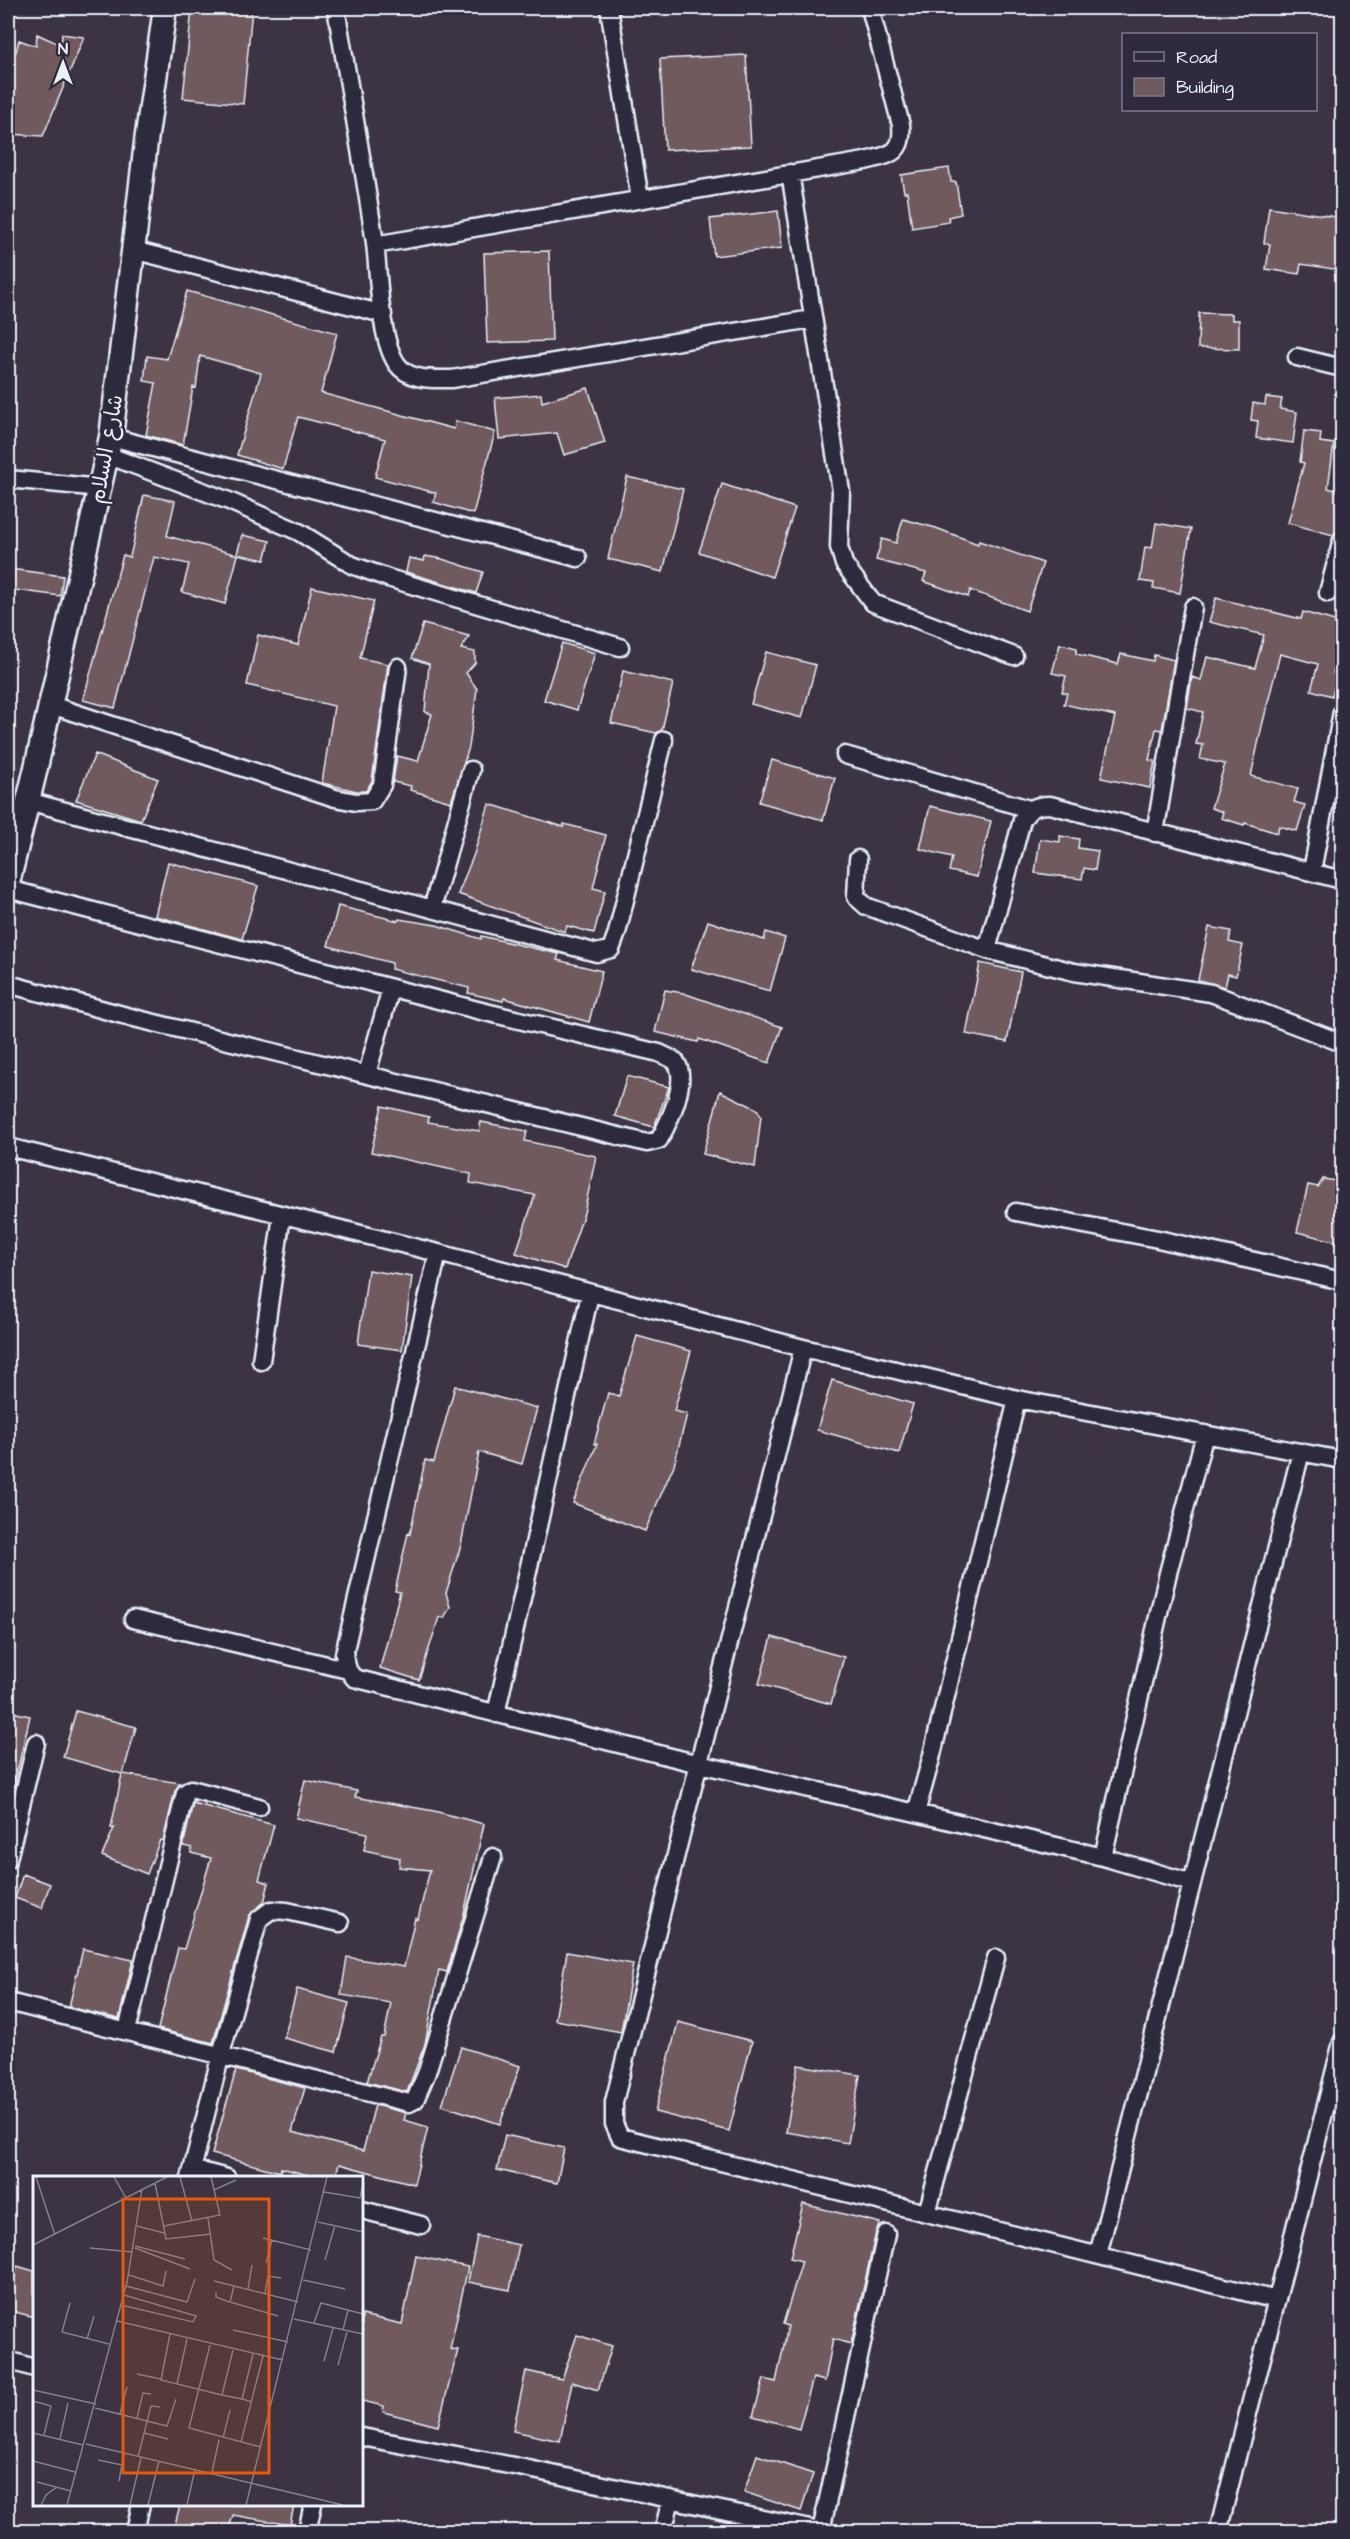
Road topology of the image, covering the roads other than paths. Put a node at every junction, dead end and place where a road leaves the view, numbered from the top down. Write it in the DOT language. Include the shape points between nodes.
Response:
graph roads {
  1 [pos="165,8"];
  2 [pos="336,8"];
  3 [pos="609,8"];
  4 [pos="870,8"];
  5 [pos="790,173"];
  6 [pos="640,199"];
  7 [pos="375,245"];
  8 [pos="133,250"];
  9 [pos="383,314"];
  10 [pos="812,319"];
  11 [pos="1297,357"];
  12 [pos="1342,368"];
  13 [pos="109,446"];
  14 [pos="8,479"];
  15 [pos="100,488"];
  16 [pos="1342,540"];
  17 [pos="578,558"];
  18 [pos="1328,593"];
  19 [pos="1193,607"];
  20 [pos="620,647"];
  21 [pos="1014,656"];
  22 [pos="398,667"];
  23 [pos="51,705"];
  24 [pos="1342,712"];
  25 [pos="664,740"];
  26 [pos="845,755"];
  27 [pos="471,770"];
  28 [pos="28,801"];
  29 [pos="1029,809"];
  30 [pos="1155,833"];
  31 [pos="858,859"];
  32 [pos="1312,871"];
  33 [pos="1342,880"];
  34 [pos="8,883"];
  35 [pos="8,889"];
  36 [pos="432,909"];
  37 [pos="987,950"];
  38 [pos="8,984"];
  39 [pos="392,988"];
  40 [pos="1342,1043"];
  41 [pos="366,1074"];
  42 [pos="8,1147"];
  43 [pos="1016,1212"];
  44 [pos="282,1215"];
  45 [pos="438,1253"];
  46 [pos="1342,1281"];
  47 [pos="590,1294"];
  48 [pos="803,1348"];
  49 [pos="261,1361"];
  50 [pos="1017,1399"];
  51 [pos="1205,1434"];
  52 [pos="1301,1452"];
  53 [pos="1342,1460"];
  54 [pos="133,1619"];
  55 [pos="348,1670"];
  56 [pos="496,1714"];
  57 [pos="36,1743"];
  58 [pos="699,1764"];
  59 [pos="259,1807"];
  60 [pos="916,1813"];
  61 [pos="494,1857"];
  62 [pos="1103,1857"];
  63 [pos="8,1859"];
  64 [pos="1192,1883"];
  65 [pos="340,1923"];
  66 [pos="996,1958"];
  67 [pos="8,2002"];
  68 [pos="127,2031"];
  69 [pos="1342,2042"];
  70 [pos="221,2054"];
  71 [pos="192,2173"];
  72 [pos="212,2176"];
  73 [pos="363,2210"];
  74 [pos="927,2213"];
  75 [pos="421,2225"];
  76 [pos="886,2234"];
  77 [pos="1098,2255"];
  78 [pos="1276,2300"];
  79 [pos="8,2362"];
  80 [pos="33,2367"];
  81 [pos="363,2437"];
  82 [pos="671,2499"];
  83 [pos="141,2506"];
  84 [pos="313,2506"];
  85 [pos="823,2531"];
  86 [pos="135,2532"];
  87 [pos="307,2532"];
  88 [pos="663,2532"];
  89 [pos="1218,2532"];
  1 -- 8 [label="main road, شارع السلام"];
  2 -- 7 [label="street"];
  3 -- 6 [label="street"];
  4 -- 5 [label="street" via="901,124 898,148 884,156"];
  5 -- 6 [label="street"];
  5 -- 10 [label="street"];
  6 -- 7 [label="street"];
  7 -- 9 [label="street"];
  8 -- 9 [label="street"];
  8 -- 13 [label="main road, شارع السلام"];
  9 -- 10 [label="street" via="386,339 396,363 410,375 436,379 491,374"];
  10 -- 21 [label="street" via="841,491 839,548 844,564 873,603"];
  11 -- 12 [label="street"];
  13 -- 15 [label="main road, شارع السلام"];
  13 -- 17 [label="street"];
  13 -- 20 [label="street" via="299,532 352,565"];
  14 -- 15 [label="street"];
  15 -- 23 [label="main road, شارع السلام"];
  16 -- 18 [label="street"];
  19 -- 30 [label="street"];
  22 -- 23 [label="street" via="382,785 372,801 335,798"];
  23 -- 28 [label="main road, شارع السلام"];
  24 -- 32 [label="street"];
  25 -- 36 [label="street" via="611,949 597,953"];
  26 -- 29 [label="street"];
  27 -- 36 [label="street"];
  28 -- 34 [label="main road, شارع السلام"];
  28 -- 36 [label="street"];
  29 -- 30 [label="street" via="1050,805"];
  29 -- 37 [label="street" via="1017,835"];
  30 -- 32 [label="street"];
  31 -- 37 [label="street" via="856,897 866,906"];
  32 -- 33 [label="street"];
  35 -- 39 [label="street"];
  37 -- 40 [label="street" via="1074,972 1211,993"];
  38 -- 41 [label="street"];
  39 -- 41 [label="street"];
  39 -- 41 [label="street" via="659,1053 674,1060 681,1073 680,1086 659,1140 647,1143"];
  42 -- 44 [label="street"];
  43 -- 46 [label="street"];
  44 -- 45 [label="street"];
  44 -- 49 [label="street"];
  45 -- 47 [label="street"];
  45 -- 55 [label="street" via="344,1654"];
  47 -- 48 [label="street"];
  47 -- 56 [label="street"];
  48 -- 50 [label="street"];
  48 -- 58 [label="street"];
  50 -- 51 [label="street"];
  50 -- 60 [label="street"];
  51 -- 52 [label="street"];
  51 -- 62 [label="street" via="1168,1572"];
  52 -- 53 [label="street"];
  52 -- 64 [label="street"];
  54 -- 55 [label="street"];
  55 -- 56 [label="street" via="354,1678"];
  56 -- 58 [label="street"];
  57 -- 63 [label="street"];
  58 -- 60 [label="street"];
  58 -- 74 [label="street" via="614,2102 614,2124 620,2137"];
  59 -- 68 [label="street" via="191,1789 185,1794"];
  60 -- 62 [label="street"];
  61 -- 70 [label="street" via="427,2073 415,2100 409,2103"];
  62 -- 64 [label="street"];
  64 -- 77 [label="street"];
  65 -- 70 [label="street" via="271,1910 259,1919"];
  66 -- 74 [label="street"];
  67 -- 68 [label="street"];
  68 -- 70 [label="street"];
  69 -- 78 [label="street"];
  70 -- 71 [label="street"];
  71 -- 72 [label="street"];
  73 -- 75 [label="street"];
  74 -- 77 [label="street"];
  76 -- 85 [label="street"];
  77 -- 78 [label="street"];
  78 -- 89 [label="street"];
  79 -- 80 [label="street"];
  81 -- 82 [label="street"];
  82 -- 85 [label="street"];
  82 -- 88 [label="street"];
  83 -- 86 [label="street"];
  84 -- 87 [label="street"];
}
